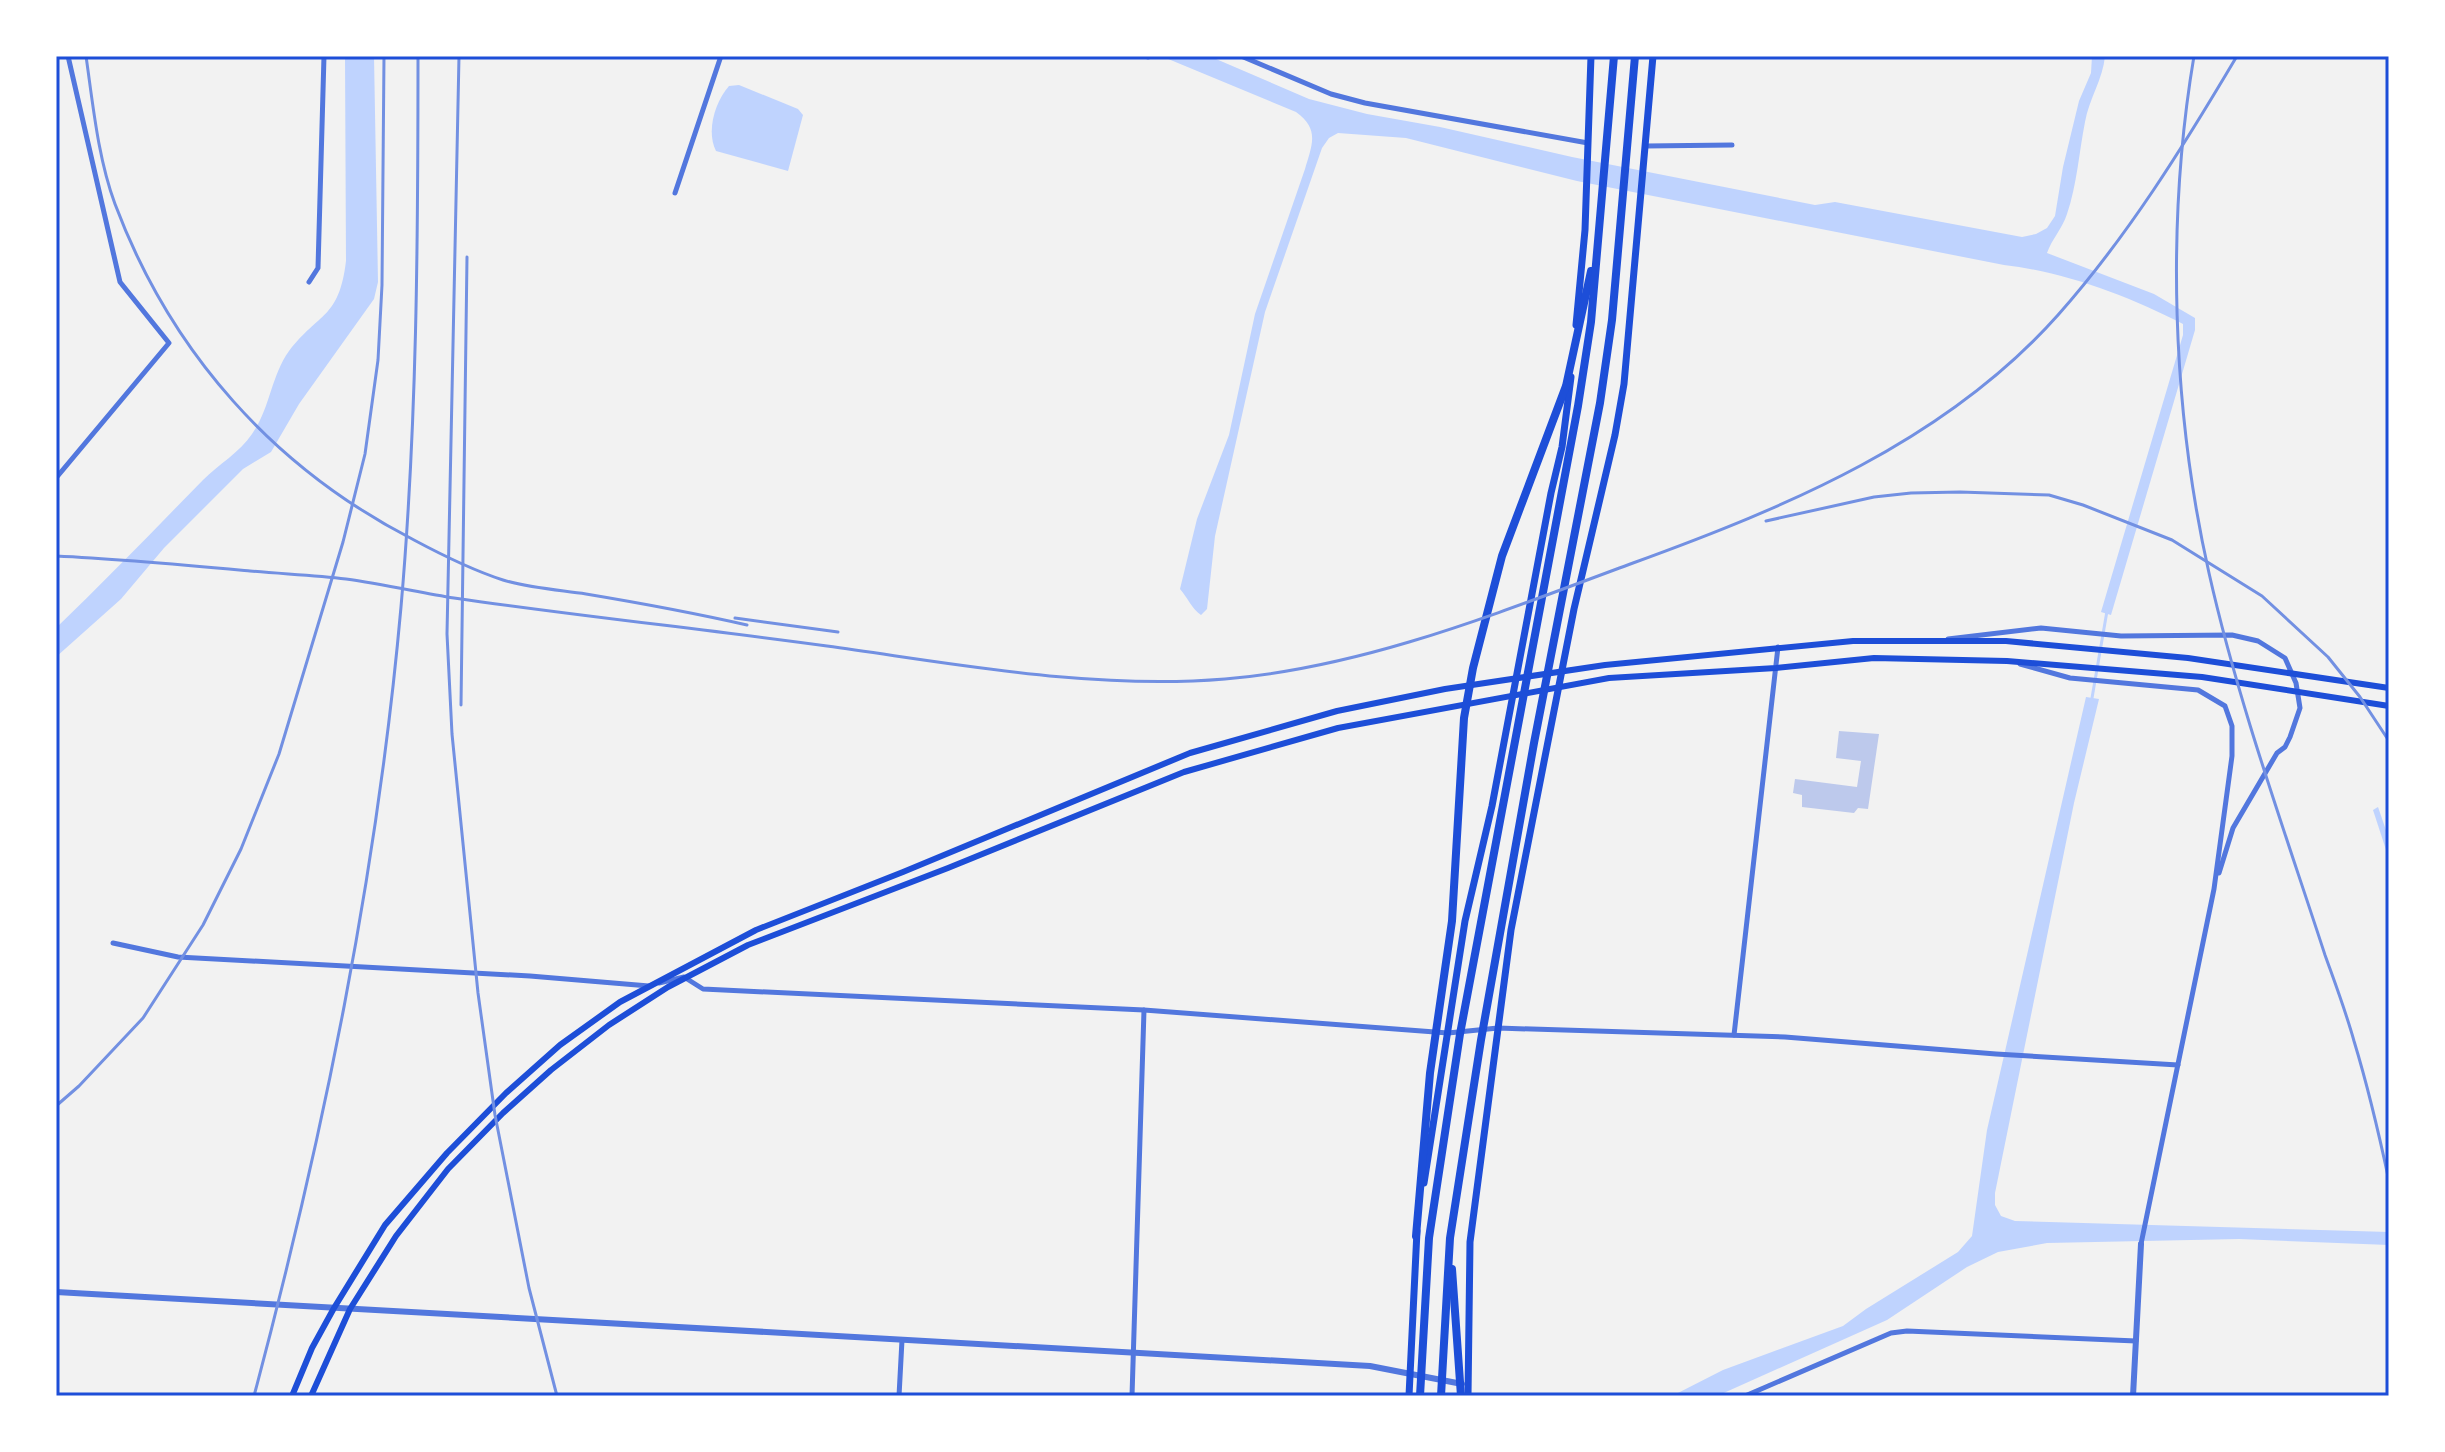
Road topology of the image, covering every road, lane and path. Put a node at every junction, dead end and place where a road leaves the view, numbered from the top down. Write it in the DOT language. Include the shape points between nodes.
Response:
graph roads {
  1 [pos="68,56"];
  2 [pos="324,56"];
  3 [pos="721,56"];
  4 [pos="1241,56"];
  5 [pos="1591,56"];
  6 [pos="1614,56"];
  7 [pos="1635,56"];
  8 [pos="1653,56"];
  9 [pos="1732,145"];
  10 [pos="1588,146"];
  11 [pos="1645,146"];
  12 [pos="675,193"];
  13 [pos="1600,224"];
  14 [pos="309,282"];
  15 [pos="56,478"];
  16 [pos="1941,639"];
  17 [pos="1778,647"];
  18 [pos="2007,661"];
  19 [pos="1776,668"];
  20 [pos="2389,688"];
  21 [pos="2389,706"];
  22 [pos="2214,889"];
  23 [pos="113,943"];
  24 [pos="684,977"];
  25 [pos="649,986"];
  26 [pos="1144,1010"];
  27 [pos="1498,1028"];
  28 [pos="1448,1033"];
  29 [pos="1734,1035"];
  30 [pos="2178,1065"];
  31 [pos="1416,1236"];
  32 [pos="1450,1238"];
  33 [pos="2141,1244"];
  34 [pos="56,1292"];
  35 [pos="334,1308"];
  36 [pos="350,1309"];
  37 [pos="902,1340"];
  38 [pos="2136,1341"];
  39 [pos="1134,1353"];
  40 [pos="1409,1373"];
  41 [pos="1469,1385"];
  42 [pos="292,1396"];
  43 [pos="311,1396"];
  44 [pos="899,1396"];
  45 [pos="1132,1396"];
  46 [pos="1409,1396"];
  47 [pos="1420,1396"];
  48 [pos="1441,1396"];
  49 [pos="1461,1396"];
  50 [pos="1470,1396"];
  51 [pos="1745,1396"];
  52 [pos="2133,1396"];
  1 -- 15 [label="street" via="120,282 169,343"];
  2 -- 14 [label="street" via="318,268"];
  3 -- 12 [label="street"];
  4 -- 10 [label="street" via="1365,103"];
  5 -- 10 [label="main road"];
  6 -- 13 [label="highway"];
  7 -- 32 [label="highway" via="1600,403 1510,875"];
  8 -- 11 [label="main road"];
  9 -- 11 [label="street"];
  10 -- 28 [label="main road" via="1585,230 1562,447 1465,921"];
  11 -- 27 [label="main road" via="1624,384 1511,930"];
  13 -- 31 [label="highway" via="1566,386 1502,556 1473,668 1464,718 1452,921 1430,1073"];
  13 -- 47 [label="highway" via="1578,406 1460,1034 1429,1238"];
  16 -- 17 [label="main road"];
  16 -- 20 [label="main road" via="2188,658"];
  16 -- 22 [label="street" via="2041,628 2111,635 2232,635 2258,641 2285,658 2300,708 2285,747 2233,828"];
  17 -- 19 [label="street"];
  17 -- 25 [label="main road" via="1445,689 1337,711 1190,753 756,930"];
  18 -- 19 [label="main road" via="1874,658"];
  18 -- 21 [label="main road" via="2202,677"];
  18 -- 22 [label="street" via="2070,678 2198,690 2225,706 2234,741"];
  19 -- 24 [label="main road" via="1609,678 1338,728 1184,772 786,929"];
  19 -- 29 [label="street"];
  22 -- 30 [label="street"];
  23 -- 25 [label="street" via="178,957"];
  24 -- 25 [label="street"];
  24 -- 26 [label="street" via="703,989"];
  24 -- 36 [label="main road" via="609,1025 503,1113 430,1191"];
  25 -- 35 [label="main road" via="560,1045 447,1153 385,1225"];
  26 -- 28 [label="street"];
  26 -- 39 [label="street"];
  27 -- 28 [label="street"];
  27 -- 29 [label="street"];
  27 -- 41 [label="main road" via="1470,1242"];
  28 -- 31 [label="main road"];
  29 -- 30 [label="street"];
  30 -- 33 [label="street"];
  31 -- 40 [label="main road"];
  32 -- 48 [label="highway"];
  32 -- 49 [label="highway"];
  33 -- 38 [label="street"];
  34 -- 35 [label="street"];
  35 -- 36 [label="street"];
  35 -- 42 [label="main road"];
  36 -- 37 [label="street"];
  36 -- 43 [label="main road"];
  37 -- 39 [label="street"];
  37 -- 44 [label="street"];
  38 -- 51 [label="street" via="1891,1333"];
  38 -- 52 [label="street"];
  39 -- 40 [label="street" via="1370,1366"];
  39 -- 45 [label="street"];
  40 -- 41 [label="street"];
  40 -- 46 [label="main road"];
  41 -- 50 [label="main road"];
}
